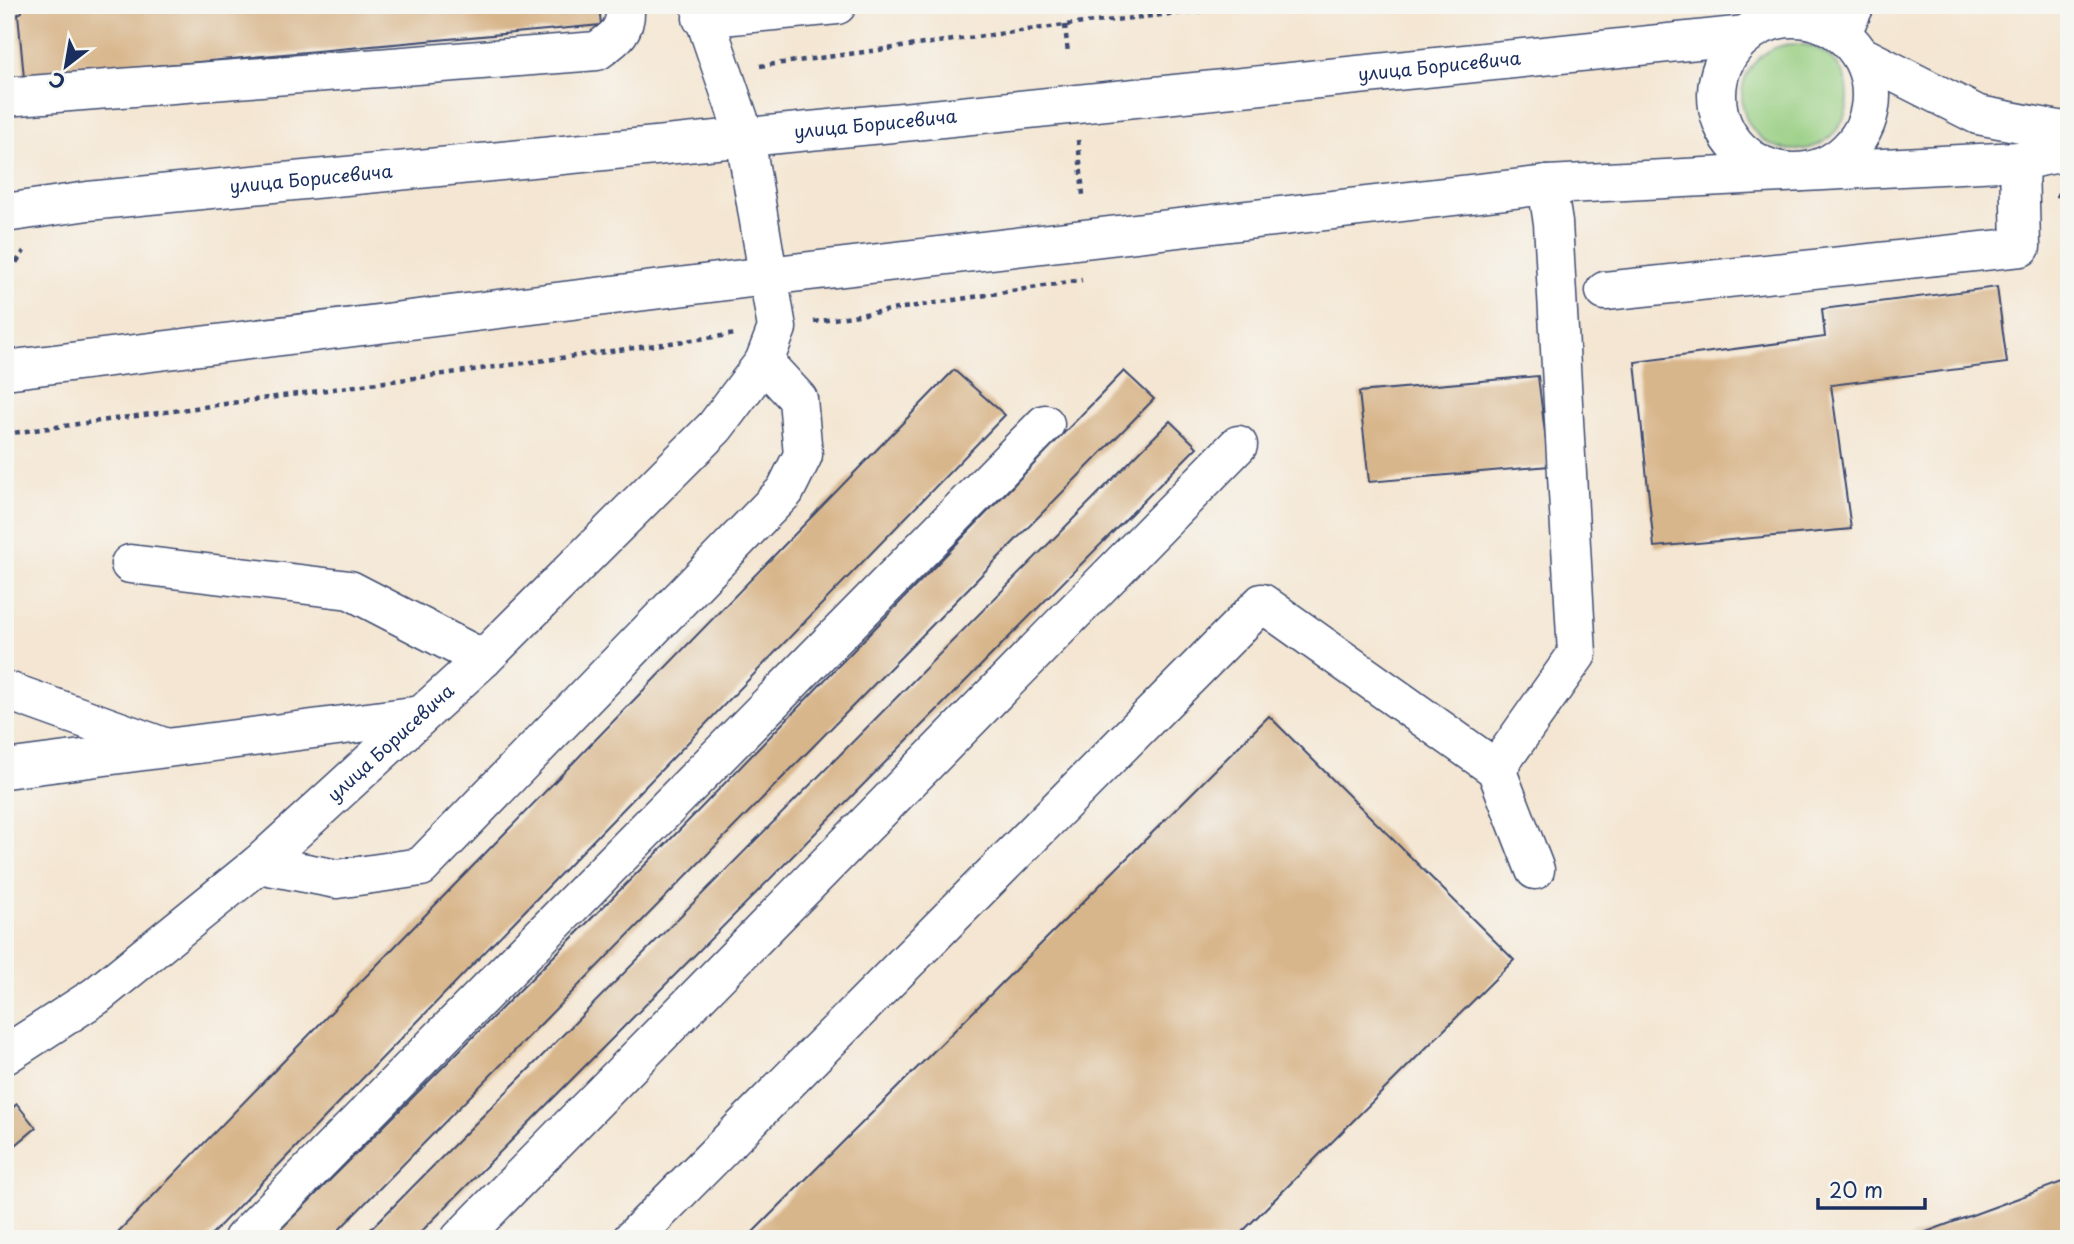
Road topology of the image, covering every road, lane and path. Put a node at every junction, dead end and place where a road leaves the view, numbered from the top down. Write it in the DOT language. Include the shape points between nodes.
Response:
graph roads {
  1 [pos="625,5"];
  2 [pos="837,5"];
  3 [pos="1259,5"];
  4 [pos="701,12"];
  5 [pos="1753,23"];
  6 [pos="1835,24"];
  7 [pos="1065,25"];
  8 [pos="1068,54"];
  9 [pos="748,67"];
  10 [pos="5,97"];
  11 [pos="2069,132"];
  12 [pos="1077,135"];
  13 [pos="745,137"];
  14 [pos="2069,151"];
  15 [pos="2019,161"];
  16 [pos="1788,173"];
  17 [pos="1547,186"];
  18 [pos="1083,195"];
  19 [pos="5,212"];
  20 [pos="767,276"];
  21 [pos="1093,278"];
  22 [pos="1605,291"];
  23 [pos="771,345"];
  24 [pos="5,370"];
  25 [pos="1045,424"];
  26 [pos="5,434"];
  27 [pos="1238,446"];
  28 [pos="130,564"];
  29 [pos="484,659"];
  30 [pos="5,690"];
  31 [pos="421,715"];
  32 [pos="169,750"];
  33 [pos="5,769"];
  34 [pos="1496,769"];
  35 [pos="259,864"];
  36 [pos="1535,870"];
  37 [pos="5,1055"];
  38 [pos="243,1239"];
  39 [pos="460,1239"];
  40 [pos="632,1239"];
  1 -- 10 [label="street" via="626,19 619,37 597,51"];
  2 -- 4 [label="street"];
  3 -- 7 [label="path"];
  4 -- 13 [label="street"];
  5 -- 6 [label="street" via="1797,18"];
  5 -- 13 [label="street, улица Борисевича"];
  5 -- 16 [label="street" via="1728,54 1718,79 1717,106 1725,131 1741,152 1763,167"];
  6 -- 11 [label="street" via="1978,115"];
  6 -- 16 [label="street" via="1869,77 1871,102 1866,125 1853,146 1835,161 1813,171"];
  7 -- 8 [label="path"];
  7 -- 9 [label="path"];
  12 -- 18 [label="path"];
  13 -- 19 [label="street, улица Борисевича"];
  13 -- 20 [label="street"];
  14 -- 15 [label="street"];
  15 -- 16 [label="street"];
  15 -- 22 [label="street" via="2021,247"];
  16 -- 17 [label="street"];
  17 -- 20 [label="street"];
  17 -- 34 [label="street" via="1553,223 1577,654"];
  20 -- 23 [label="street"];
  20 -- 24 [label="street"];
  21 -- 23 [label="path"];
  23 -- 26 [label="path"];
  23 -- 29 [label="street, улица Борисевича" via="715,427"];
  23 -- 35 [label="street" via="797,399 803,455 785,491 421,867 337,879"];
  25 -- 38 [label="street"];
  27 -- 39 [label="street"];
  28 -- 29 [label="street" via="350,590"];
  29 -- 31 [label="street, улица Борисевича"];
  30 -- 32 [label="street"];
  31 -- 32 [label="street"];
  31 -- 35 [label="street, улица Борисевича"];
  32 -- 33 [label="street"];
  34 -- 36 [label="street"];
  34 -- 40 [label="street" via="1262,603"];
  35 -- 37 [label="street, улица Борисевича" via="96,996"];
}
